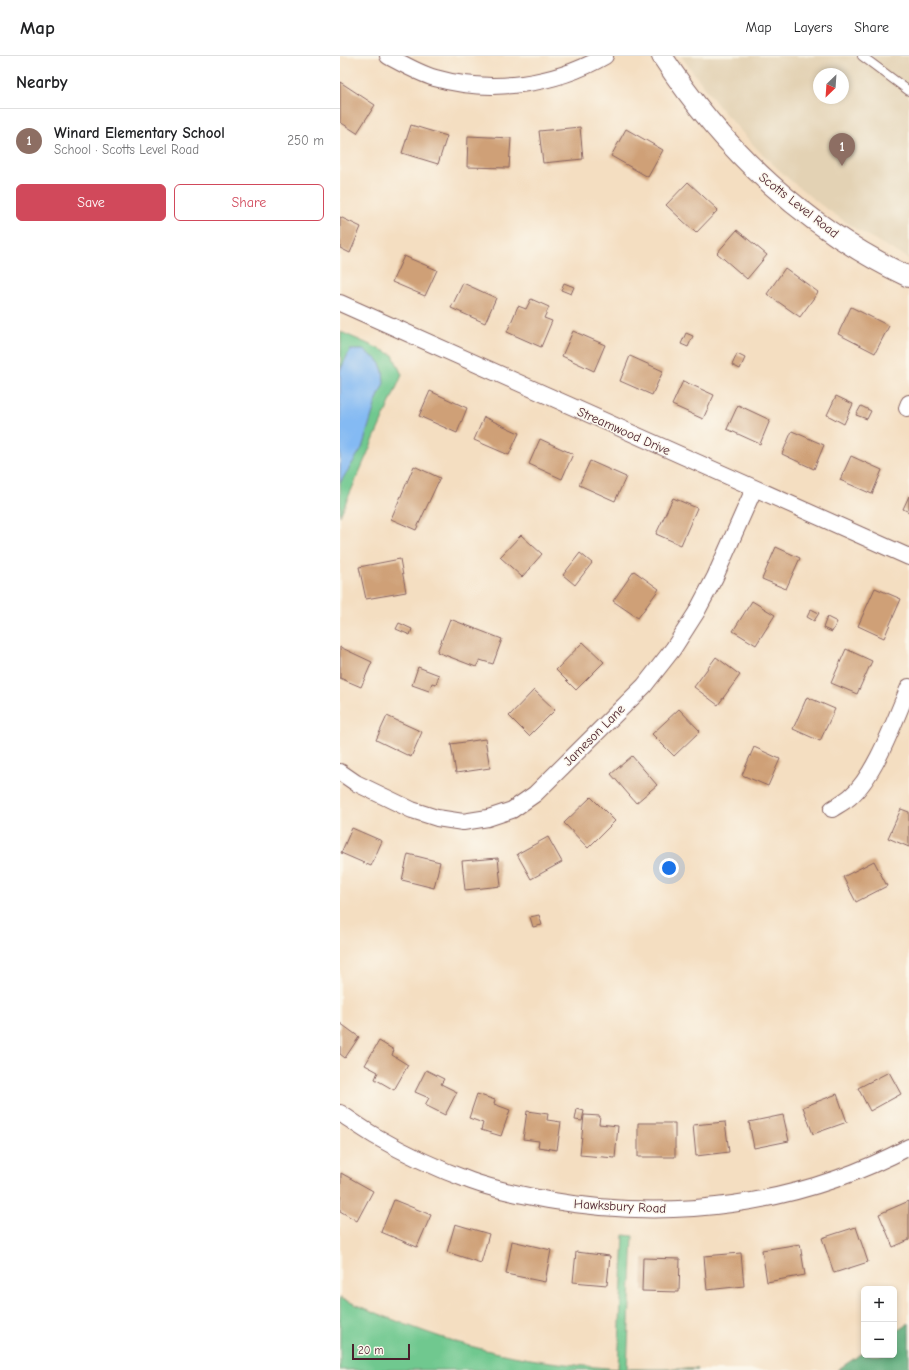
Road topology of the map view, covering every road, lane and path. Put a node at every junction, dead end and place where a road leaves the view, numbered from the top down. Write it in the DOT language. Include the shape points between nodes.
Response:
graph roads {
  1 [pos="388,56"];
  2 [pos="605,56"];
  3 [pos="662,56"];
  4 [pos="862,56"];
  5 [pos="909,91"];
  6 [pos="909,277"];
  7 [pos="340,304"];
  8 [pos="754,489"];
  9 [pos="909,557"];
  10 [pos="909,687"];
  11 [pos="340,772"];
  12 [pos="832,809"];
  13 [pos="340,1113"];
  14 [pos="909,1146"];
  1 -- 2 [label="street" via="434,78 464,84 498,86 535,82 567,74"];
  3 -- 6 [label="street, Scotts Level Road" via="705,116 746,162 780,194 847,243"];
  4 -- 5 [label="lane"];
  7 -- 8 [label="street, Streamwood Drive"];
  8 -- 9 [label="street, Streamwood Drive"];
  8 -- 11 [label="street, Jameson Lane" via="715,577 673,649 638,691 535,794 512,810 488,818 463,822 437,818 412,810 356,783"];
  10 -- 12 [label="street" via="868,776 850,797"];
  13 -- 14 [label="street, Hawksbury Road" via="409,1154 472,1181 525,1196 576,1205 628,1209 680,1209 733,1204 786,1194 844,1175"];
}
